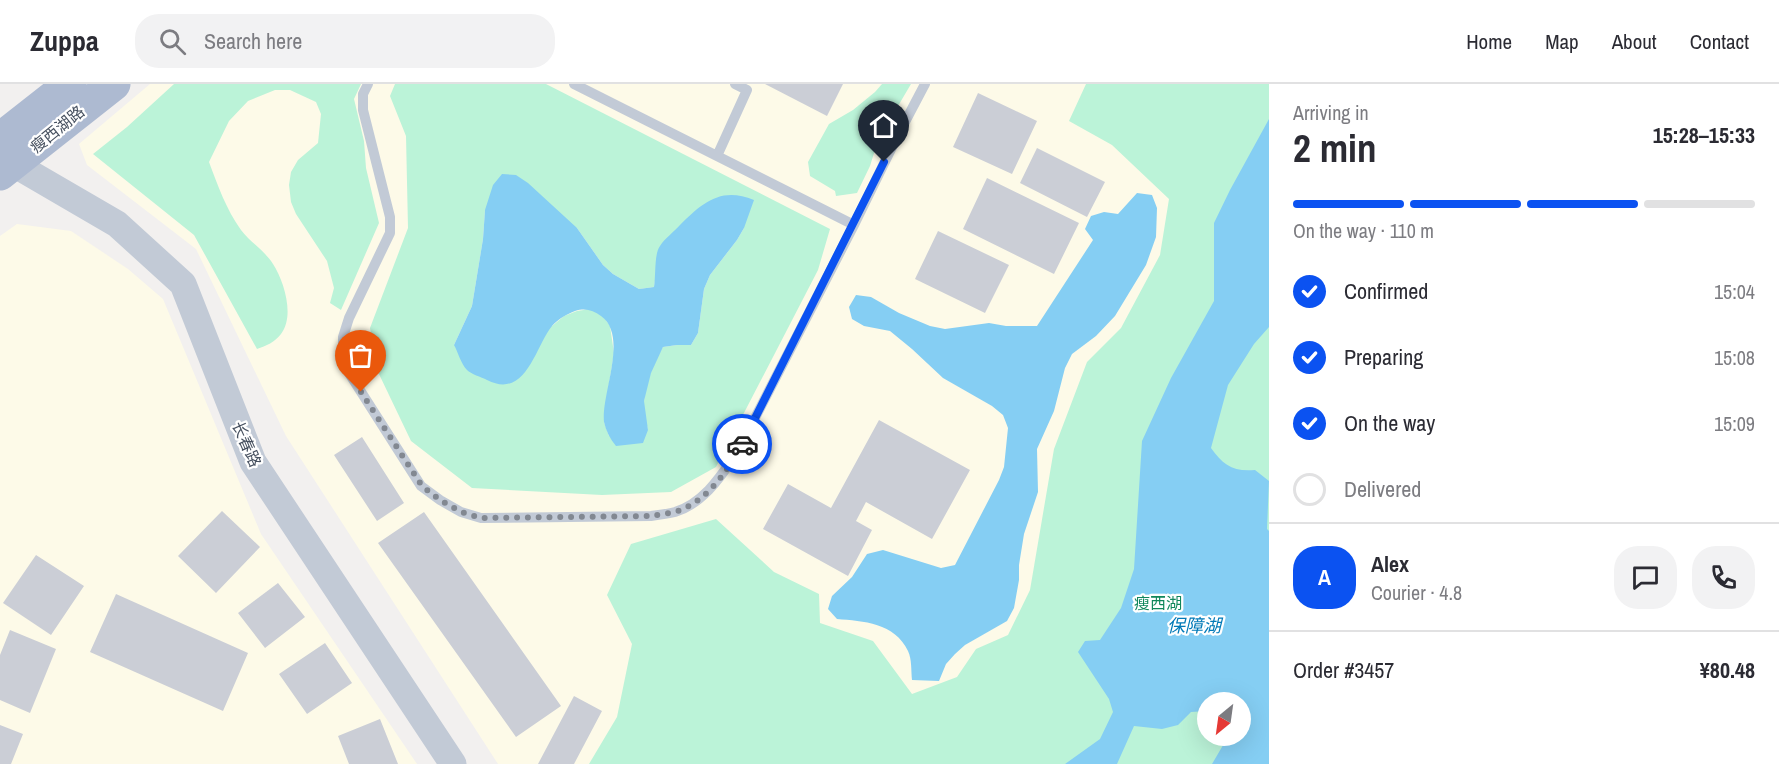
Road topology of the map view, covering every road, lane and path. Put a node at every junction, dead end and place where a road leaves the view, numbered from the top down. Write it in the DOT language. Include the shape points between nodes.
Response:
graph roads {
  1 [pos="70,84"];
  2 [pos="114,84"];
  3 [pos="368,84"];
  4 [pos="574,84"];
  5 [pos="735,84"];
  6 [pos="925,84"];
  7 [pos="717,156"];
  8 [pos="4,158"];
  9 [pos="854,225"];
  10 [pos="453,764"];
  1 -- 8 [label="main road, 瘦西湖路"];
  2 -- 8 [label="main road, 瘦西湖路"];
  3 -- 9 [label="lane" via="363,94 363,111 390,217 390,233 349,318 343,355 349,373 422,486 461,512 481,518 651,516 675,512 696,502 717,482 737,453"];
  4 -- 7 [label="lane"];
  5 -- 7 [label="lane" via="747,90"];
  6 -- 9 [label="lane"];
  7 -- 9 [label="lane"];
  8 -- 10 [label="street, 长春路" via="117,224 183,284 253,462"];
}
